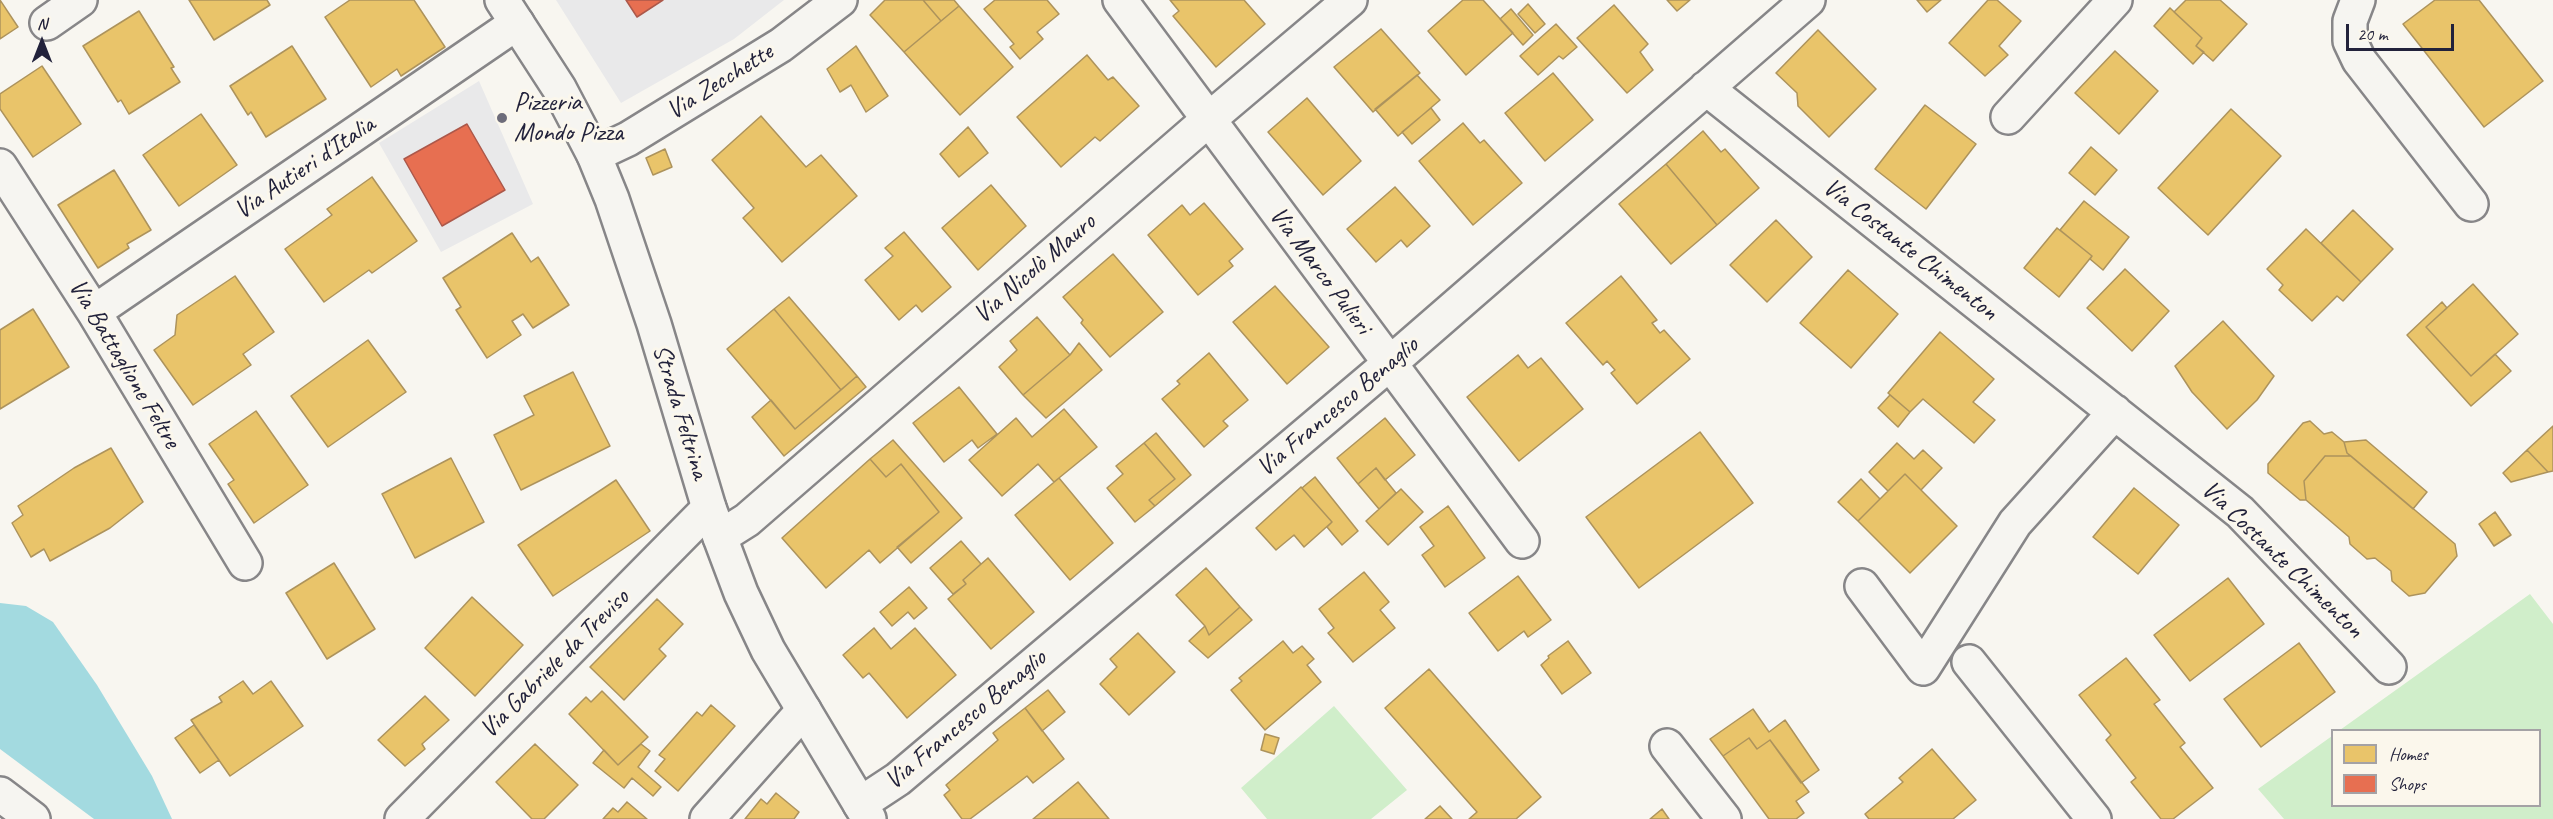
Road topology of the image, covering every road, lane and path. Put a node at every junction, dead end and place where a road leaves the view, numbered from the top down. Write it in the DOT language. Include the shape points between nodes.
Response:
graph roads {
  1 [pos="80,0"];
  2 [pos="840,0"];
  3 [pos="1120,0"];
  4 [pos="1350,0"];
  5 [pos="1808,0"];
  6 [pos="2115,0"];
  7 [pos="2358,0"];
  8 [pos="509,12"];
  9 [pos="47,23"];
  10 [pos="1706,88"];
  11 [pos="2008,117"];
  12 [pos="1208,120"];
  13 [pos="594,155"];
  14 [pos="0,166"];
  15 [pos="2471,204"];
  16 [pos="93,312"];
  17 [pos="1389,364"];
  18 [pos="2115,412"];
  19 [pos="714,523"];
  20 [pos="1522,541"];
  21 [pos="245,563"];
  22 [pos="1862,586"];
  23 [pos="1969,662"];
  24 [pos="2390,667"];
  25 [pos="804,710"];
  26 [pos="1667,746"];
  27 [pos="0,794"];
  28 [pos="864,812"];
  29 [pos="33,819"];
  30 [pos="402,819"];
  31 [pos="707,819"];
  32 [pos="1724,819"];
  33 [pos="2094,819"];
  1 -- 9 [label="street"];
  2 -- 13 [label="street, Via Zecchette" via="781,45 628,139"];
  3 -- 12 [label="street, Via Marco Pulieri"];
  4 -- 12 [label="street, Via Nicolò Mauro"];
  5 -- 10 [label="street, Via Francesco Benaglio"];
  6 -- 11 [label="street"];
  7 -- 15 [label="street" via="2350,21 2350,41 2360,60"];
  8 -- 13 [label="street, Strada Feltrina" via="558,88"];
  8 -- 16 [label="street, Via Autieri d'Italia"];
  10 -- 17 [label="street, Via Francesco Benaglio"];
  10 -- 18 [label="street, Via Costante Chimenton"];
  12 -- 17 [label="street, Via Marco Pulieri"];
  12 -- 19 [label="street, Via Nicolò Mauro" via="756,512"];
  13 -- 19 [label="street, Strada Feltrina" via="627,241"];
  14 -- 16 [label="street, Via Battaglione Feltre"];
  16 -- 21 [label="street, Via Battaglione Feltre"];
  17 -- 20 [label="street, Via Marco Pulieri"];
  17 -- 28 [label="street, Via Francesco Benaglio" via="898,779"];
  18 -- 22 [label="street" via="2015,523 1923,668"];
  18 -- 24 [label="street, Via Costante Chimenton" via="2240,512"];
  19 -- 25 [label="street, Strada Feltrina" via="768,650"];
  19 -- 30 [label="street, Via Gabriele da Treviso"];
  23 -- 33 [label="street"];
  25 -- 28 [label="street, Strada Feltrina"];
  25 -- 31 [label="street"];
  26 -- 32 [label="street"];
  27 -- 29 [label="street"];
}
